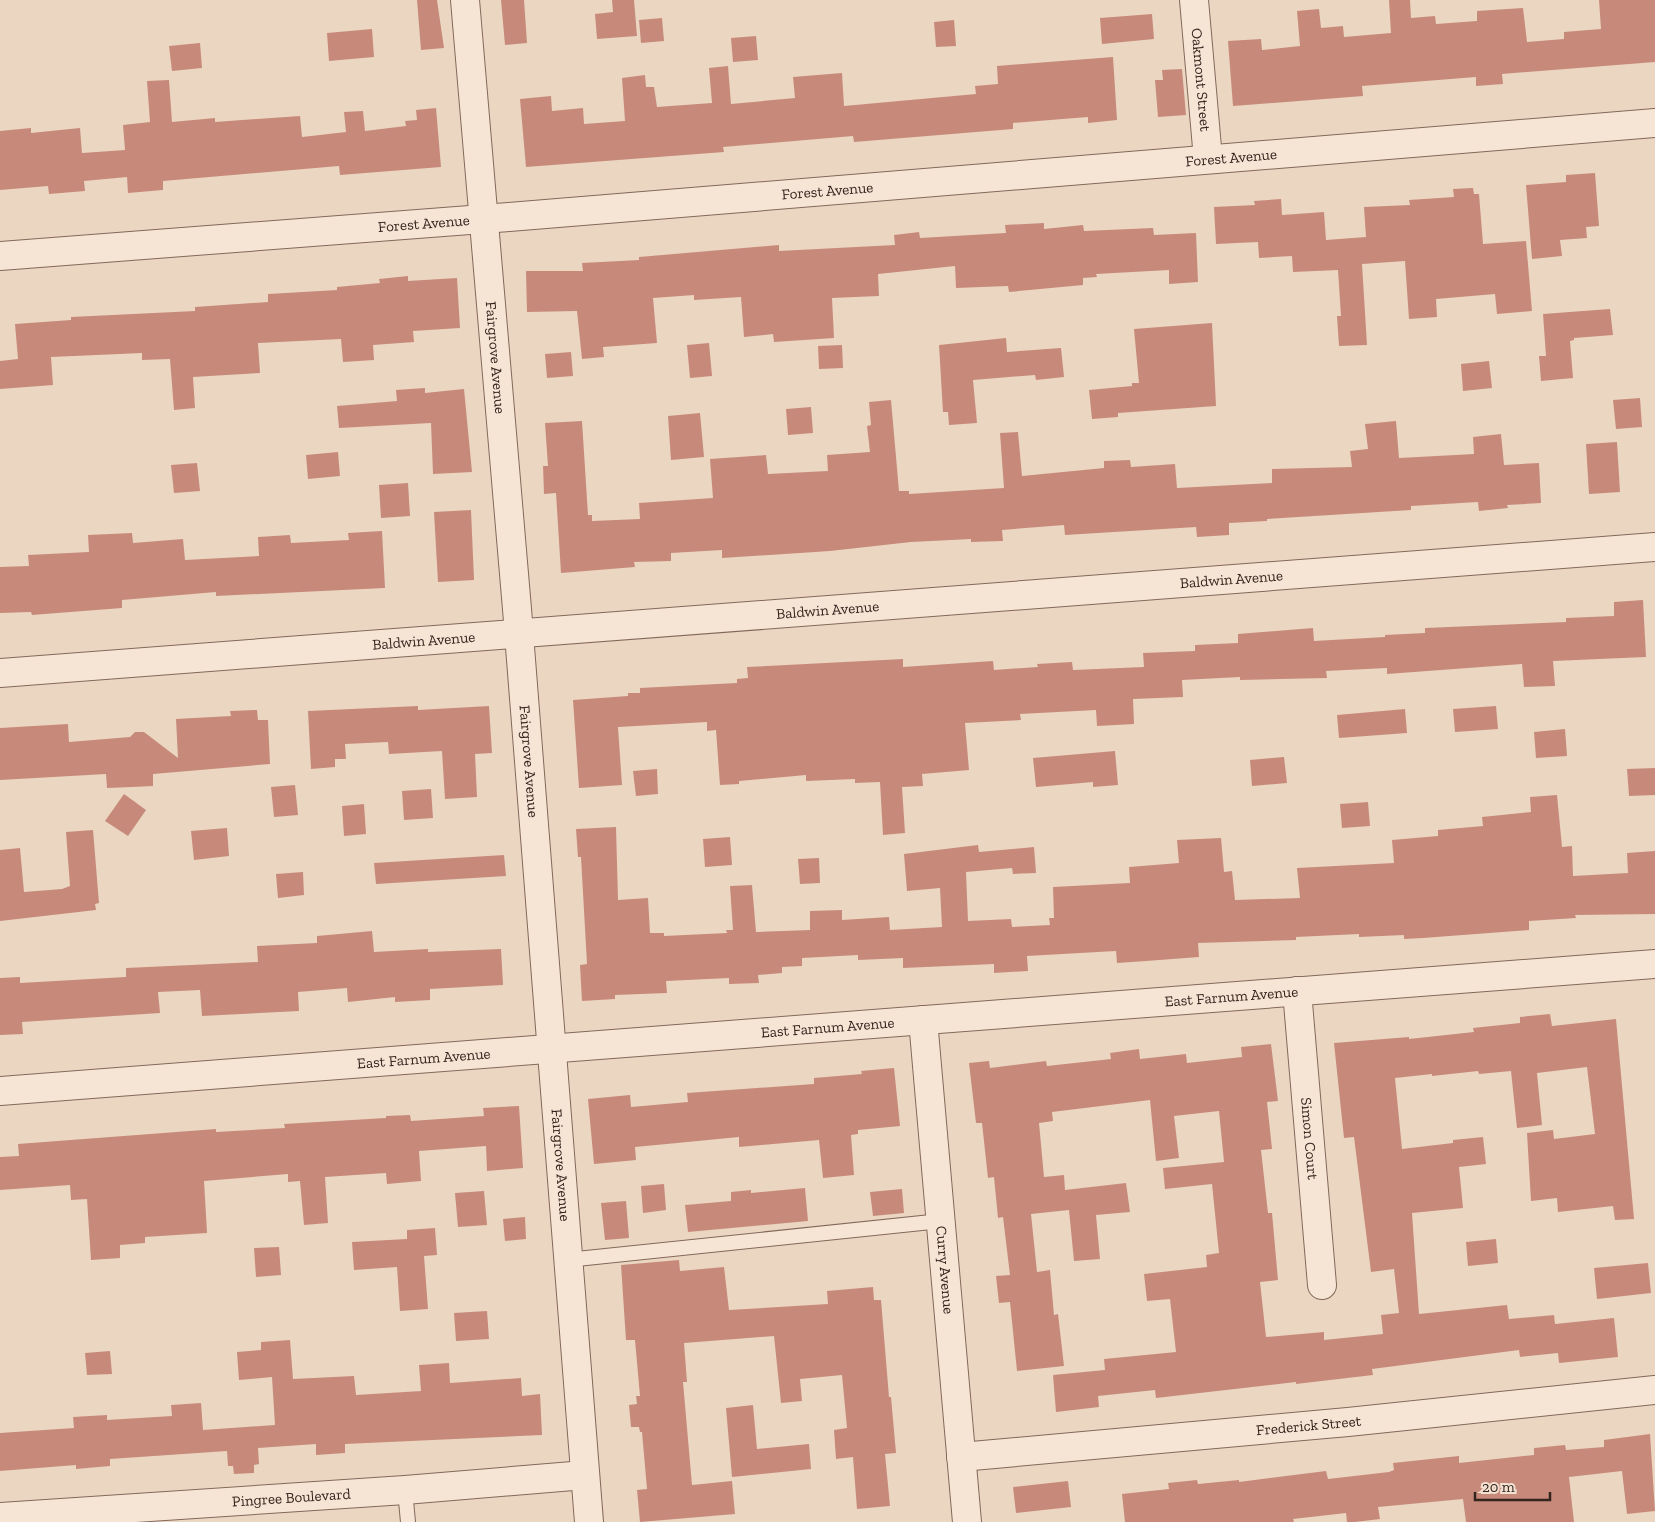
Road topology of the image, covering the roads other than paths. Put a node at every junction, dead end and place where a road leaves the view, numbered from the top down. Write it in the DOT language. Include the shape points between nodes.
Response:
graph roads {
  1 [pos="465,0"];
  2 [pos="1194,0"];
  3 [pos="1655,123"];
  4 [pos="1208,159"];
  5 [pos="484,219"];
  6 [pos="0,256"];
  7 [pos="1655,546"];
  8 [pos="518,633"];
  9 [pos="0,673"];
  10 [pos="1655,964"];
  11 [pos="1297,991"];
  12 [pos="923,1020"];
  13 [pos="552,1050"];
  14 [pos="0,1091"];
  15 [pos="941,1221"];
  16 [pos="567,1260"];
  17 [pos="1322,1285"];
  18 [pos="1655,1390"];
  19 [pos="962,1458"];
  20 [pos="585,1475"];
  21 [pos="405,1490"];
  22 [pos="222,1512"];
  23 [pos="0,1517"];
  24 [pos="408,1522"];
  25 [pos="589,1522"];
  26 [pos="967,1522"];
  1 -- 5 [label="street, Fairgrove Avenue"];
  2 -- 4 [label="street, Oakmont Street"];
  3 -- 4 [label="street, Forest Avenue"];
  4 -- 5 [label="street, Forest Avenue"];
  5 -- 6 [label="street, Forest Avenue"];
  5 -- 8 [label="street, Fairgrove Avenue"];
  7 -- 8 [label="street, Baldwin Avenue"];
  8 -- 9 [label="street, Baldwin Avenue"];
  8 -- 13 [label="street, Fairgrove Avenue"];
  10 -- 11 [label="street, East Farnum Avenue"];
  11 -- 12 [label="street, East Farnum Avenue"];
  11 -- 17 [label="street, Simon Court"];
  12 -- 13 [label="street, East Farnum Avenue"];
  12 -- 15 [label="street, Curry Avenue"];
  13 -- 14 [label="street, East Farnum Avenue"];
  13 -- 16 [label="street, Fairgrove Avenue"];
  15 -- 16 [label="lane"];
  15 -- 19 [label="street, Curry Avenue"];
  16 -- 20 [label="street, Fairgrove Avenue"];
  18 -- 19 [label="street, Frederick Street"];
  19 -- 26 [label="street, Curry Avenue"];
  20 -- 21 [label="street, Pingree Boulevard"];
  20 -- 25 [label="street, Fairgrove Avenue"];
  21 -- 22 [label="street, Pingree Boulevard"];
  21 -- 24 [label="lane"];
  22 -- 23 [label="street, Pingree Boulevard"];
}
